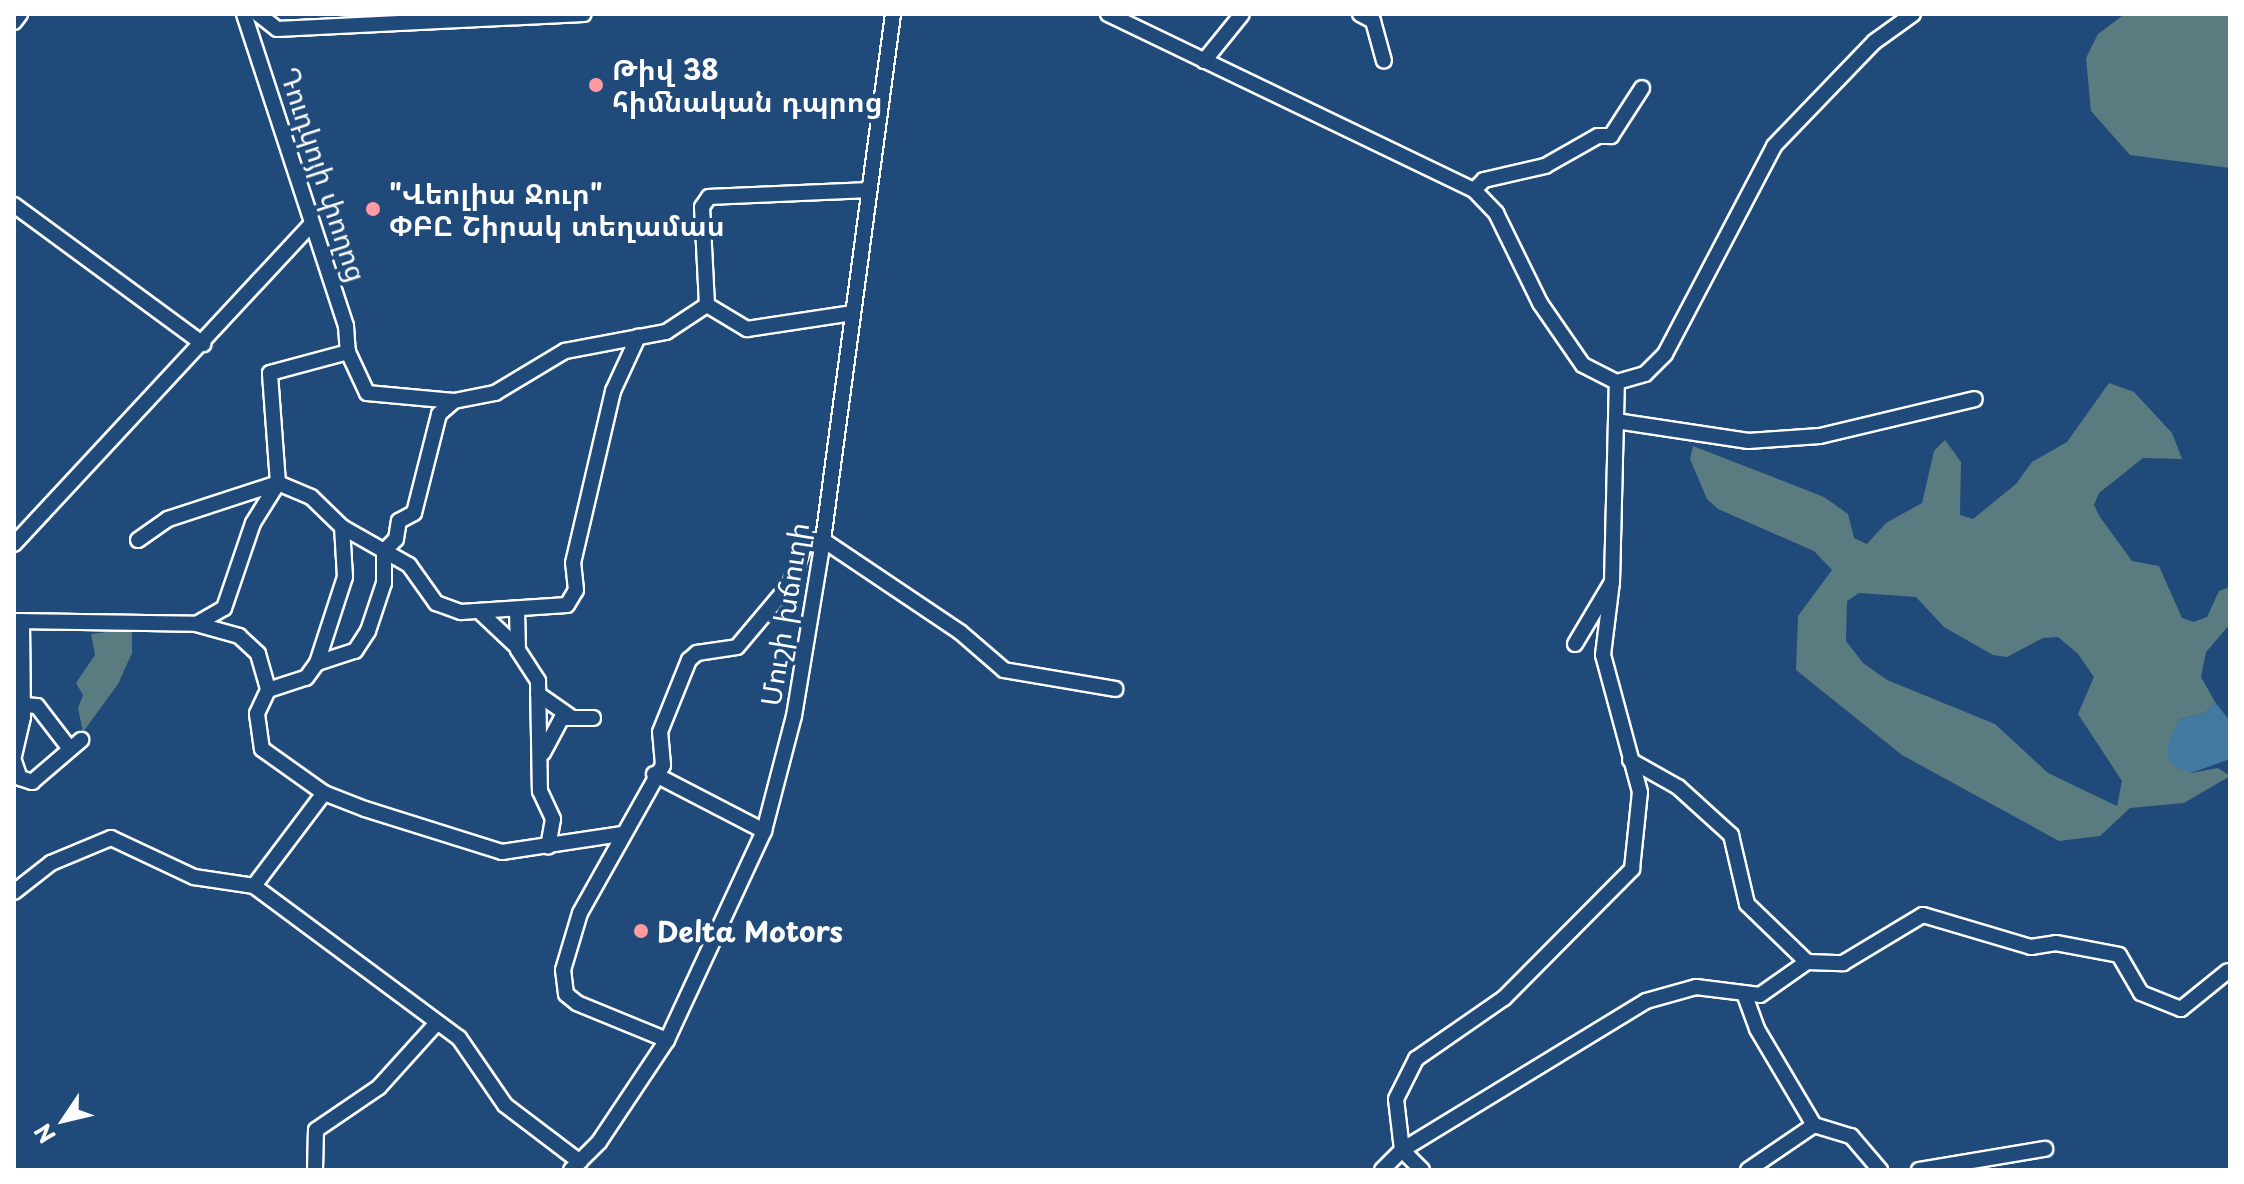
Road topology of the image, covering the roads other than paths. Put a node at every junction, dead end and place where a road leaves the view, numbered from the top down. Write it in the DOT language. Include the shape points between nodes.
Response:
graph roads {
  1 [pos="20,14"];
  2 [pos="244,14"];
  3 [pos="258,14"];
  4 [pos="584,14"];
  5 [pos="893,14"];
  6 [pos="1108,14"];
  7 [pos="1242,14"];
  8 [pos="1360,14"];
  9 [pos="1913,14"];
  10 [pos="1374,18"];
  11 [pos="14,22"];
  12 [pos="1204,61"];
  13 [pos="1384,61"];
  14 [pos="1642,88"];
  15 [pos="869,190"];
  16 [pos="1474,190"];
  17 [pos="14,205"];
  18 [pos="312,223"];
  19 [pos="707,305"];
  20 [pos="853,313"];
  21 [pos="638,337"];
  22 [pos="203,344"];
  23 [pos="348,352"];
  24 [pos="1617,382"];
  25 [pos="1975,399"];
  26 [pos="454,401"];
  27 [pos="1616,421"];
  28 [pos="278,483"];
  29 [pos="342,527"];
  30 [pos="138,540"];
  31 [pos="823,540"];
  32 [pos="14,544"];
  33 [pos="384,551"];
  34 [pos="1612,582"];
  35 [pos="517,610"];
  36 [pos="478,613"];
  37 [pos="18,621"];
  38 [pos="196,624"];
  39 [pos="1575,644"];
  40 [pos="518,650"];
  41 [pos="317,663"];
  42 [pos="1115,689"];
  43 [pos="268,690"];
  44 [pos="538,694"];
  45 [pos="23,705"];
  46 [pos="569,716"];
  47 [pos="593,718"];
  48 [pos="543,753"];
  49 [pos="14,759"];
  50 [pos="1630,760"];
  51 [pos="654,774"];
  52 [pos="324,793"];
  53 [pos="764,831"];
  54 [pos="621,834"];
  55 [pos="548,847"];
  56 [pos="254,886"];
  57 [pos="14,892"];
  58 [pos="1807,962"];
  59 [pos="2228,971"];
  60 [pos="1744,993"];
  61 [pos="435,1025"];
  62 [pos="667,1040"];
  63 [pos="1814,1125"];
  64 [pos="2045,1149"];
  65 [pos="1402,1150"];
  66 [pos="576,1166"];
  67 [pos="315,1170"];
  68 [pos="1382,1170"];
  69 [pos="1422,1170"];
  70 [pos="1748,1170"];
  71 [pos="1880,1170"];
  72 [pos="1919,1170"];
  1 -- 11 [label="street"];
  2 -- 18 [label="street, Դուդկոյի փողոց"];
  3 -- 4 [label="street" via="277,29"];
  5 -- 15 [label="street, Մուշի խճուղի"];
  6 -- 12 [label="street"];
  7 -- 12 [label="street"];
  8 -- 10 [label="street"];
  9 -- 24 [label="street" via="1874,42 1774,146 1665,354 1645,374"];
  10 -- 13 [label="street"];
  12 -- 16 [label="street"];
  14 -- 16 [label="street" via="1628,118 1611,136 1598,136 1545,166 1484,180"];
  15 -- 19 [label="street" via="709,197 702,207"];
  15 -- 20 [label="street, Մուշի խճուղի"];
  16 -- 24 [label="street" via="1496,213 1540,303 1583,365"];
  17 -- 22 [label="street"];
  18 -- 22 [label="street"];
  18 -- 23 [label="street, Դուդկոյի փողոց" via="346,326"];
  19 -- 20 [label="street" via="747,329"];
  19 -- 21 [label="street" via="666,332"];
  20 -- 31 [label="street, Մուշի խճուղի"];
  21 -- 26 [label="street" via="565,351 495,393"];
  21 -- 35 [label="street" via="613,391 573,563 573,600"];
  22 -- 32 [label="street"];
  23 -- 26 [label="street, Դուդկոյի փողոց" via="367,393"];
  23 -- 28 [label="street" via="270,373"];
  24 -- 27 [label="street"];
  25 -- 27 [label="street" via="1820,436 1763,440"];
  26 -- 33 [label="street" via="439,414 414,513 399,521 396,539"];
  27 -- 34 [label="street"];
  28 -- 29 [label="street" via="311,497"];
  28 -- 30 [label="street" via="168,519"];
  28 -- 38 [label="street" via="253,523 224,608"];
  29 -- 33 [label="street"];
  29 -- 41 [label="street" via="345,577"];
  31 -- 42 [label="street" via="960,632 1004,670"];
  31 -- 51 [label="street" via="806,541 798,549 790,584 737,647 697,653 689,660 660,732 663,765"];
  31 -- 53 [label="street, Մուշի խճուղի" via="794,716"];
  33 -- 36 [label="street" via="409,565 436,603"];
  33 -- 41 [label="street" via="384,583 368,631 355,651"];
  34 -- 39 [label="street"];
  34 -- 50 [label="street" via="1603,655"];
  35 -- 36 [label="street"];
  35 -- 40 [label="street"];
  36 -- 40 [label="street" via="501,627"];
  37 -- 38 [label="street"];
  37 -- 45 [label="street"];
  38 -- 43 [label="street" via="239,636 258,654"];
  40 -- 44 [label="street" via="538,681"];
  41 -- 43 [label="street" via="306,678"];
  43 -- 52 [label="street" via="257,714 257,742"];
  44 -- 46 [label="street"];
  44 -- 48 [label="street"];
  45 -- 49 [label="street"];
  45 -- 49 [label="street" via="37,706 76,744 32,782 20,778"];
  46 -- 47 [label="street"];
  46 -- 48 [label="street" via="555,724"];
  48 -- 55 [label="street" via="540,791 553,819"];
  50 -- 58 [label="street" via="1678,787 1731,835 1747,904"];
  50 -- 65 [label="street" via="1640,792 1632,869 1504,998 1416,1059 1396,1099"];
  51 -- 53 [label="street"];
  51 -- 54 [label="street"];
  52 -- 55 [label="street" via="502,852"];
  52 -- 56 [label="street"];
  53 -- 62 [label="street, Մուշի խճուղի"];
  54 -- 55 [label="street"];
  54 -- 62 [label="street" via="580,913 561,982 577,1003"];
  56 -- 57 [label="street" via="194,877 111,838 51,863"];
  56 -- 61 [label="street"];
  58 -- 59 [label="street" via="1843,963 1923,915 2031,947 2056,943 2119,955 2141,993 2181,1009"];
  58 -- 60 [label="street" via="1760,995"];
  60 -- 63 [label="street" via="1757,1029"];
  60 -- 65 [label="street" via="1696,987 1646,1001"];
  61 -- 66 [label="street" via="459,1038 505,1105"];
  61 -- 67 [label="street" via="379,1087 316,1130"];
  62 -- 66 [label="street, Մուշի խճուղի"];
  63 -- 70 [label="street"];
  63 -- 71 [label="street" via="1851,1136"];
  64 -- 72 [label="street"];
  65 -- 68 [label="street"];
  65 -- 69 [label="street"];
}
